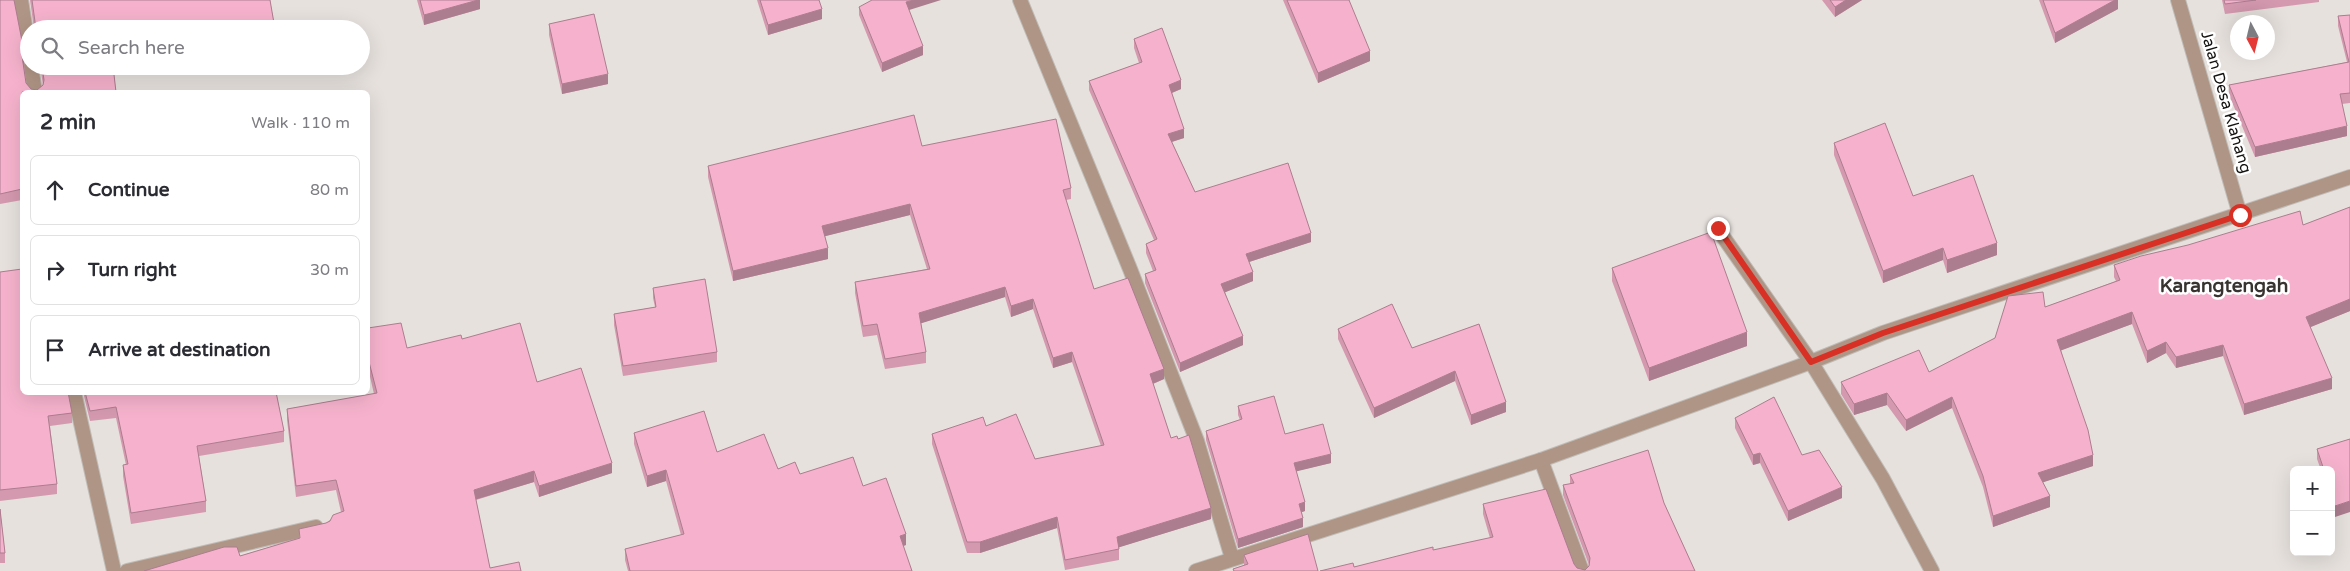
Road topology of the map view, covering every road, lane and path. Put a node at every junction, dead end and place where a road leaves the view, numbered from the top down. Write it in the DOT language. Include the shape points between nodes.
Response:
graph roads {
  1 [pos="22,0"];
  2 [pos="1020,0"];
  3 [pos="2178,0"];
  4 [pos="25,20"];
  5 [pos="32,75"];
  6 [pos="35,90"];
  7 [pos="2350,177"];
  8 [pos="2240,215"];
  9 [pos="1718,228"];
  10 [pos="1811,362"];
  11 [pos="75,395"];
  12 [pos="1541,460"];
  13 [pos="324,525"];
  14 [pos="1232,558"];
  15 [pos="114,571"];
  16 [pos="127,571"];
  17 [pos="1196,571"];
  18 [pos="1582,571"];
  19 [pos="1932,571"];
  1 -- 4 [label="street"];
  2 -- 14 [label="street" via="1197,441"];
  3 -- 8 [label="street, Jalan Desa Klahang"];
  5 -- 6 [label="street"];
  7 -- 8 [label="street"];
  8 -- 10 [label="street" via="1883,333"];
  9 -- 10 [label="street"];
  10 -- 12 [label="street"];
  10 -- 19 [label="street" via="1883,479"];
  11 -- 15 [label="street"];
  12 -- 14 [label="street"];
  12 -- 18 [label="street"];
  13 -- 16 [label="street"];
  14 -- 17 [label="street"];
}
